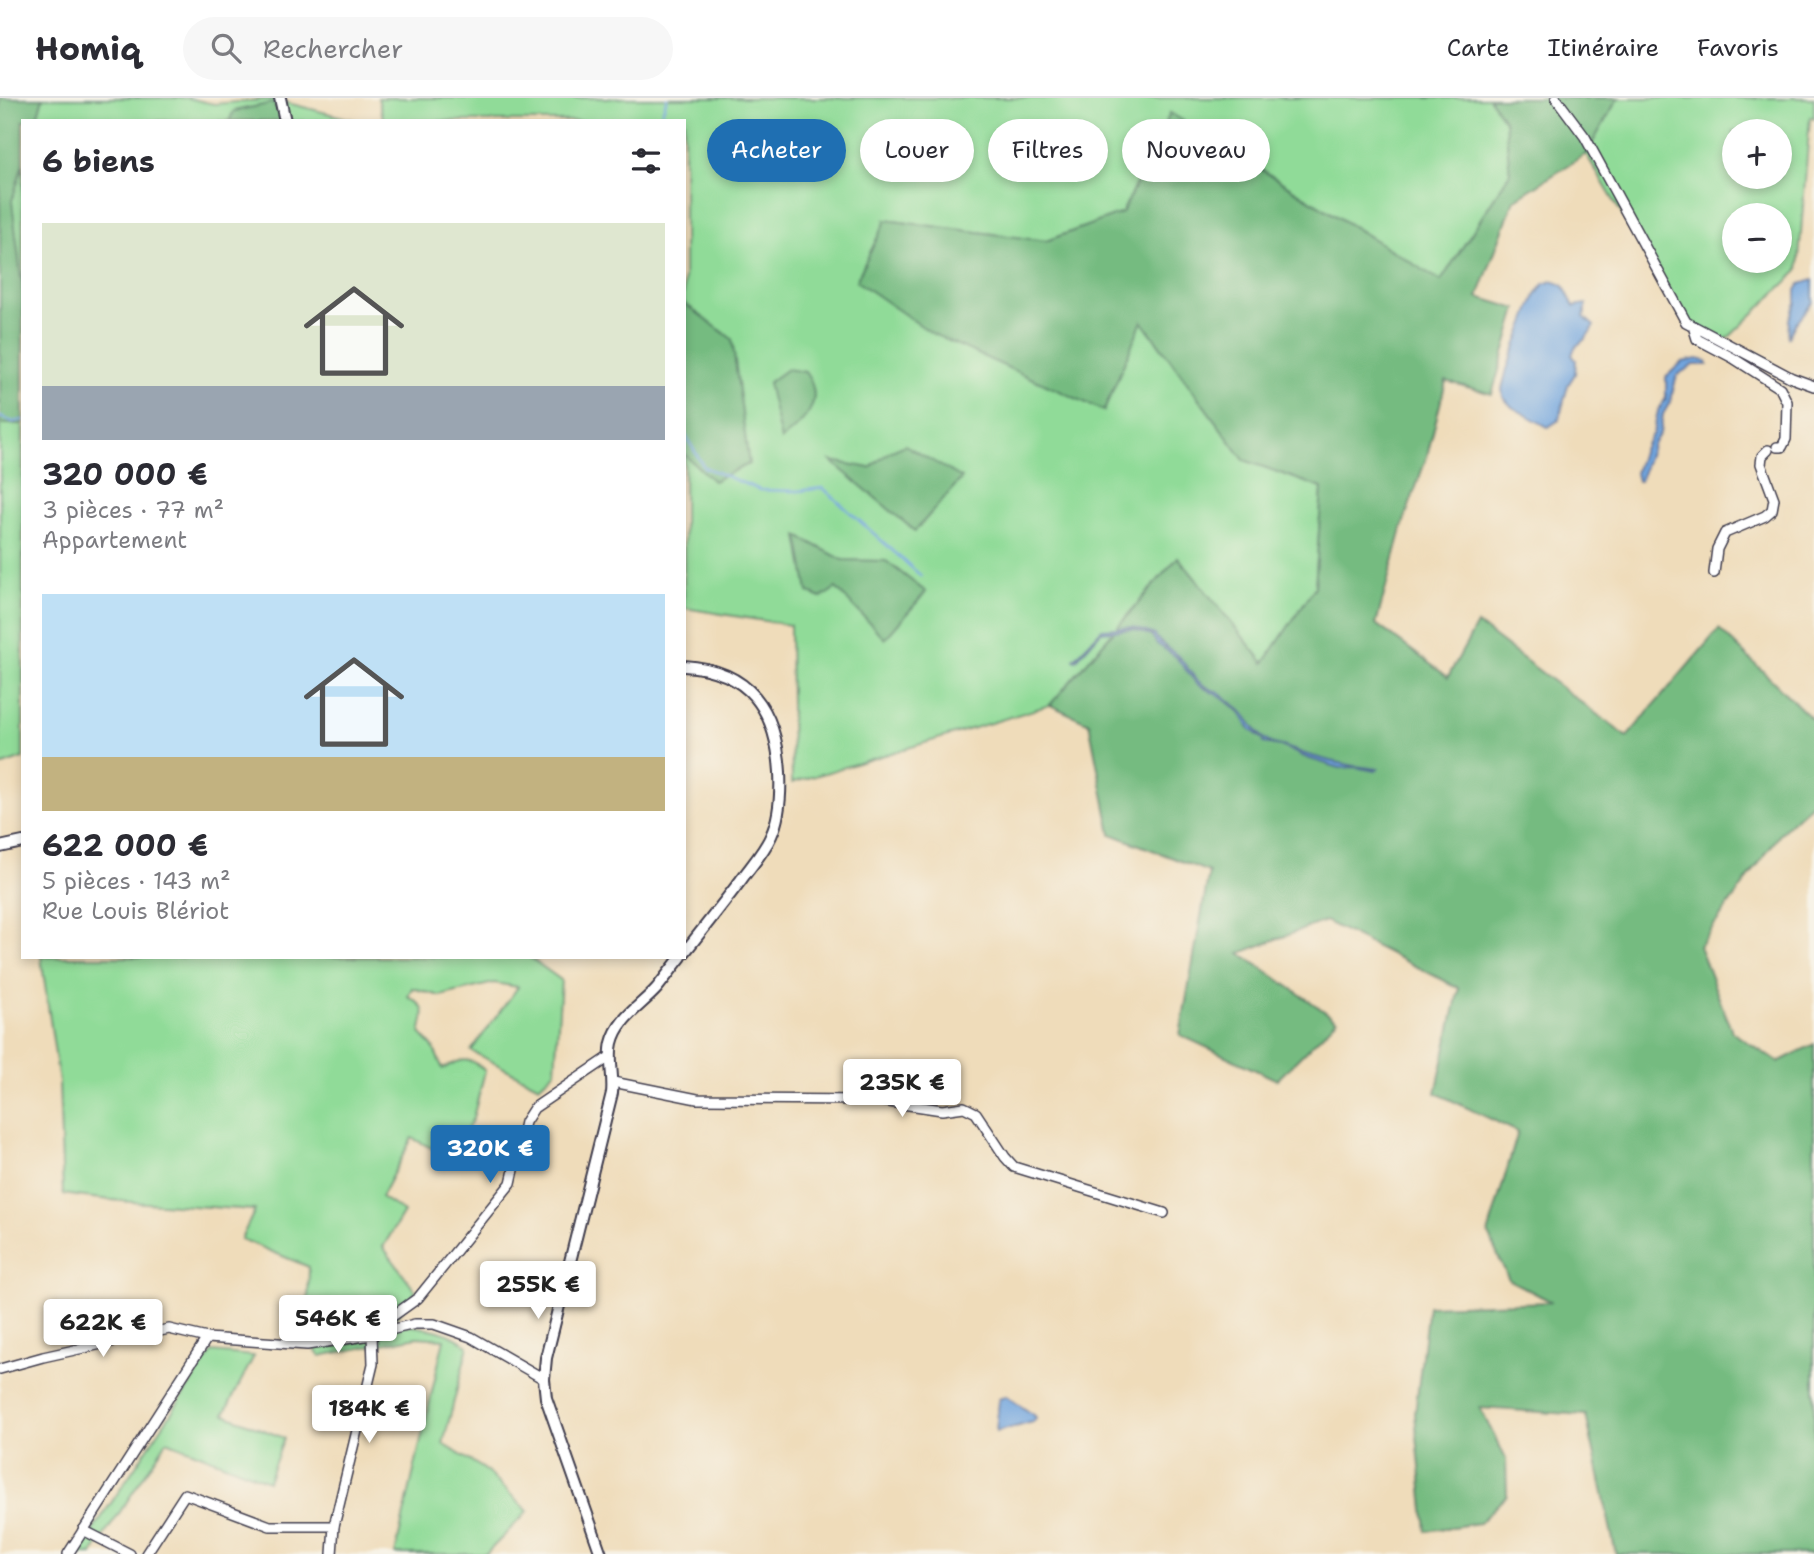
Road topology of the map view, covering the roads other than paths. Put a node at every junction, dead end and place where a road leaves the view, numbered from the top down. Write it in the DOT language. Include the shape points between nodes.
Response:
graph roads {
  1 [pos="280,98"];
  2 [pos="1556,98"];
  3 [pos="285,119"];
  4 [pos="1693,326"];
  5 [pos="1814,386"];
  6 [pos="1714,573"];
  7 [pos="686,666"];
  8 [pos="21,842"];
  9 [pos="0,847"];
  10 [pos="686,950"];
  11 [pos="679,959"];
  12 [pos="611,1056"];
  13 [pos="613,1082"];
  14 [pos="1164,1213"];
  15 [pos="369,1335"];
  16 [pos="207,1338"];
  17 [pos="0,1369"];
  18 [pos="544,1379"];
  19 [pos="334,1526"];
  20 [pos="83,1530"];
  21 [pos="68,1554"];
  22 [pos="130,1554"];
  23 [pos="146,1554"];
  24 [pos="332,1554"];
  25 [pos="601,1554"];
  1 -- 3 [label="street"];
  2 -- 4 [label="street" via="1585,137 1686,322"];
  4 -- 5 [label="street"];
  4 -- 6 [label="street" via="1697,340 1780,388 1787,402 1786,439 1782,447 1762,456 1774,499 1772,510 1725,533"];
  7 -- 10 [label="street" via="705,667 738,680 759,699 771,721 780,789 770,839"];
  8 -- 9 [label="street"];
  11 -- 12 [label="street" via="617,1030"];
  12 -- 13 [label="street"];
  12 -- 15 [label="street" via="534,1108 525,1122 510,1183 418,1298"];
  13 -- 14 [label="street" via="697,1099 876,1100 942,1110 964,1107 976,1113 1014,1167"];
  13 -- 18 [label="street"];
  15 -- 16 [label="street" via="307,1345"];
  15 -- 18 [label="street" via="433,1324 471,1337"];
  15 -- 19 [label="street" via="373,1364"];
  16 -- 17 [label="street" via="169,1329"];
  16 -- 20 [label="street"];
  18 -- 25 [label="street" via="546,1398"];
  19 -- 23 [label="street" via="271,1526 185,1494"];
  19 -- 24 [label="street"];
  20 -- 21 [label="street"];
  20 -- 22 [label="street"];
}
